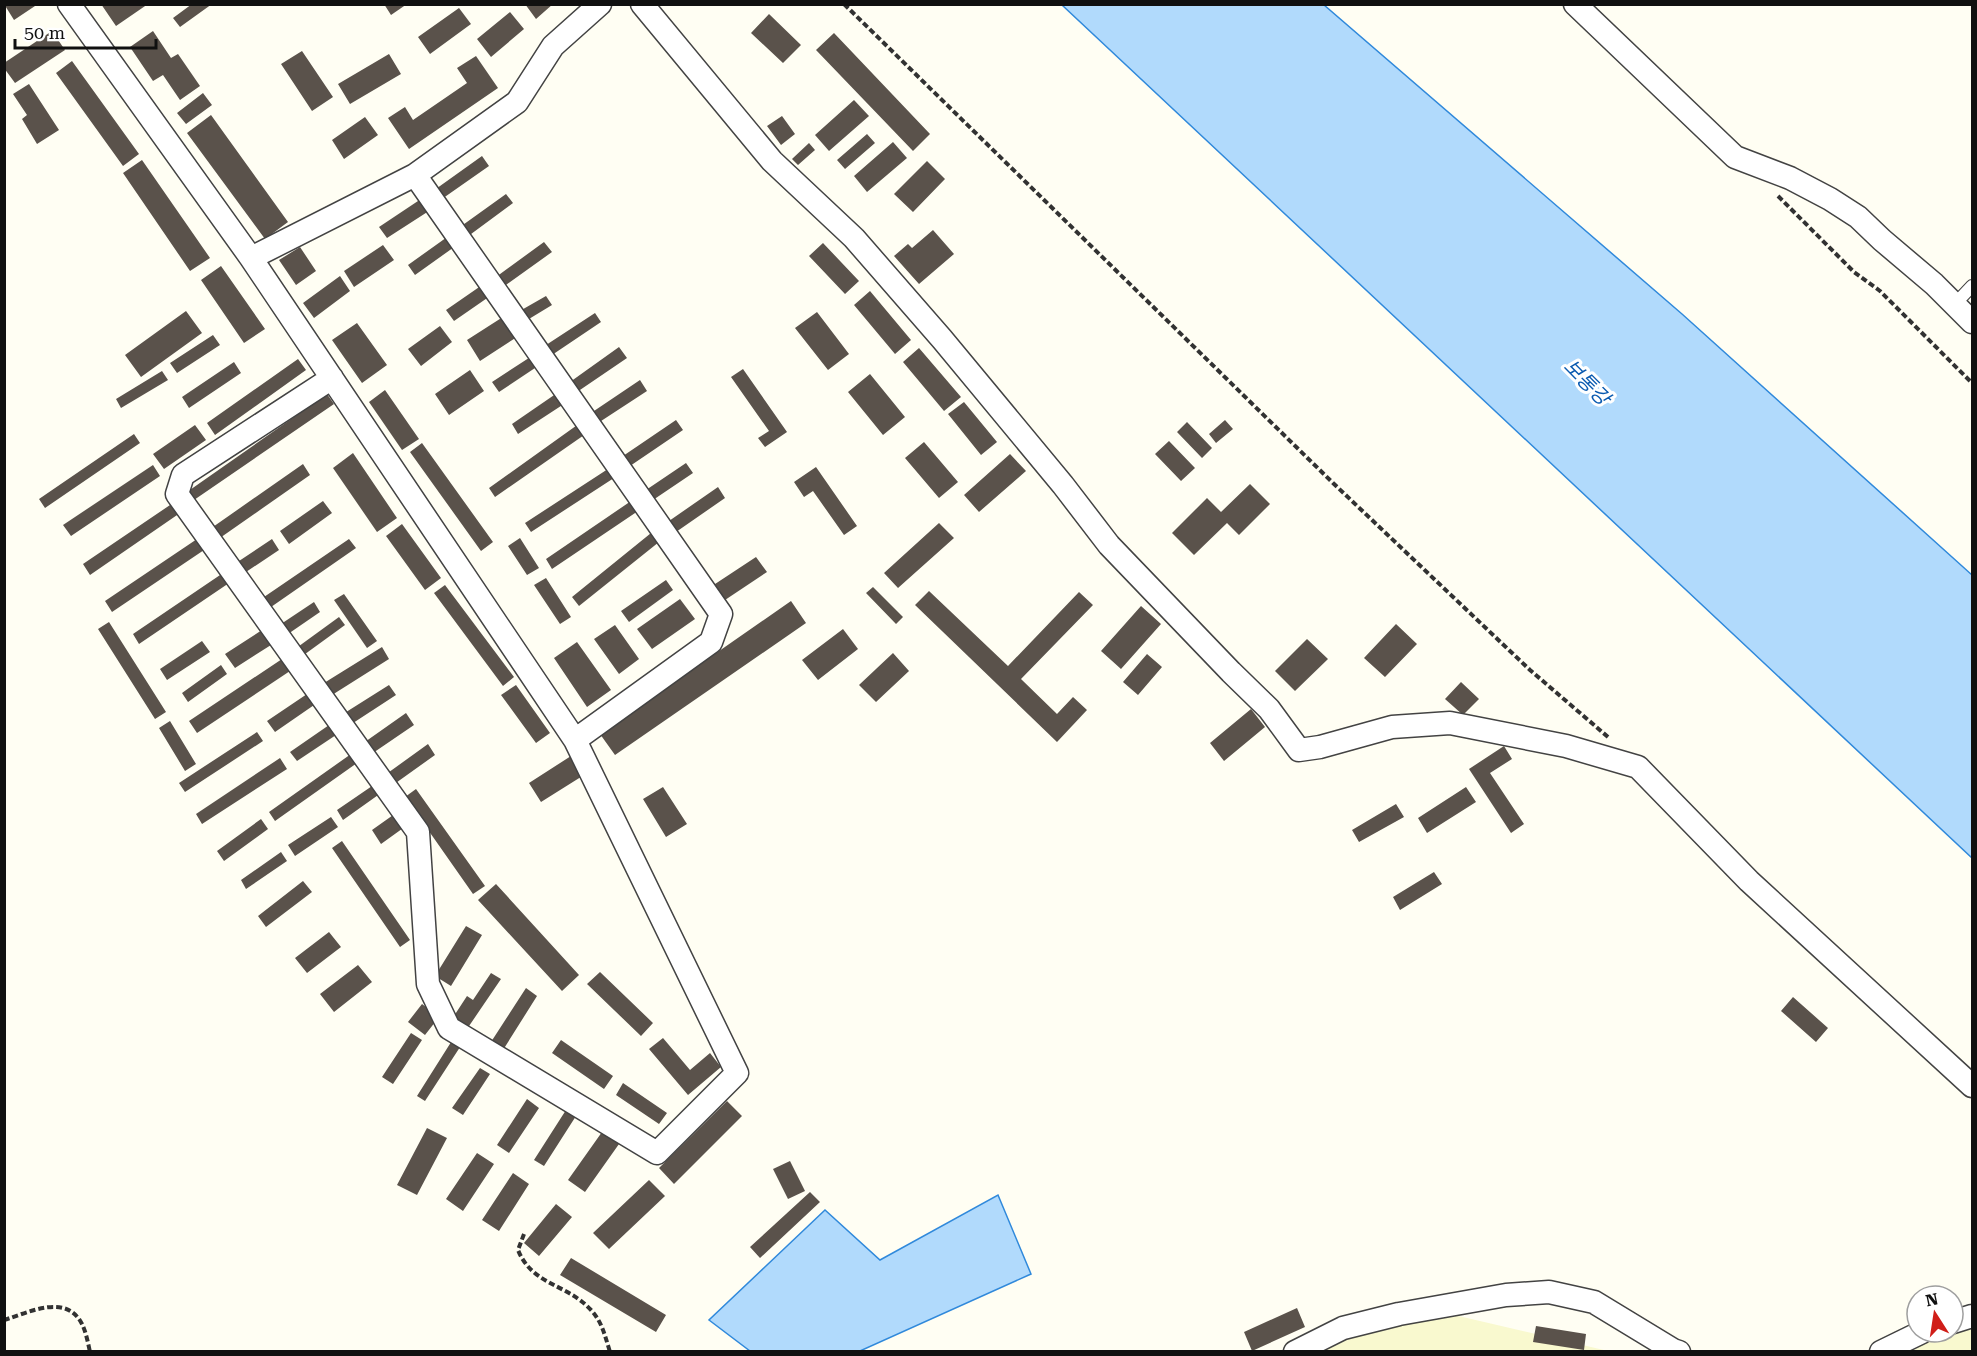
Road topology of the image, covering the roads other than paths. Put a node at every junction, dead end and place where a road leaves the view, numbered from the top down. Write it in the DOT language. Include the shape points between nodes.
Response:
graph roads {
  1 [pos="69,4"];
  2 [pos="600,4"];
  3 [pos="642,4"];
  4 [pos="1575,4"];
  5 [pos="416,175"];
  6 [pos="251,258"];
  7 [pos="1972,286"];
  8 [pos="1955,304"];
  9 [pos="1972,322"];
  10 [pos="332,378"];
  11 [pos="575,740"];
  12 [pos="1972,1086"];
  13 [pos="1905,1340"];
  14 [pos="1295,1352"];
  15 [pos="1679,1352"];
  16 [pos="1881,1352"];
  1 -- 6 [label="street"];
  2 -- 5 [label="street" via="554,46 517,102"];
  3 -- 12 [label="street" via="772,161 854,238 935,331 1109,545 1269,709 1299,750 1392,727 1450,723 1566,746 1638,767 1749,881"];
  4 -- 8 [label="street" via="1735,158 1790,178 1830,199 1858,218"];
  5 -- 6 [label="street"];
  5 -- 11 [label="street" via="721,614 711,642"];
  6 -- 10 [label="street"];
  7 -- 8 [label="lane"];
  8 -- 9 [label="street"];
  10 -- 11 [label="street"];
  10 -- 11 [label="street" via="183,475 177,494 418,832 428,984 449,1028 657,1153 736,1073"];
  13 -- 16 [label="street"];
  14 -- 15 [label="street" via="1343,1328 1400,1314 1506,1295 1549,1292 1594,1302"];
}
